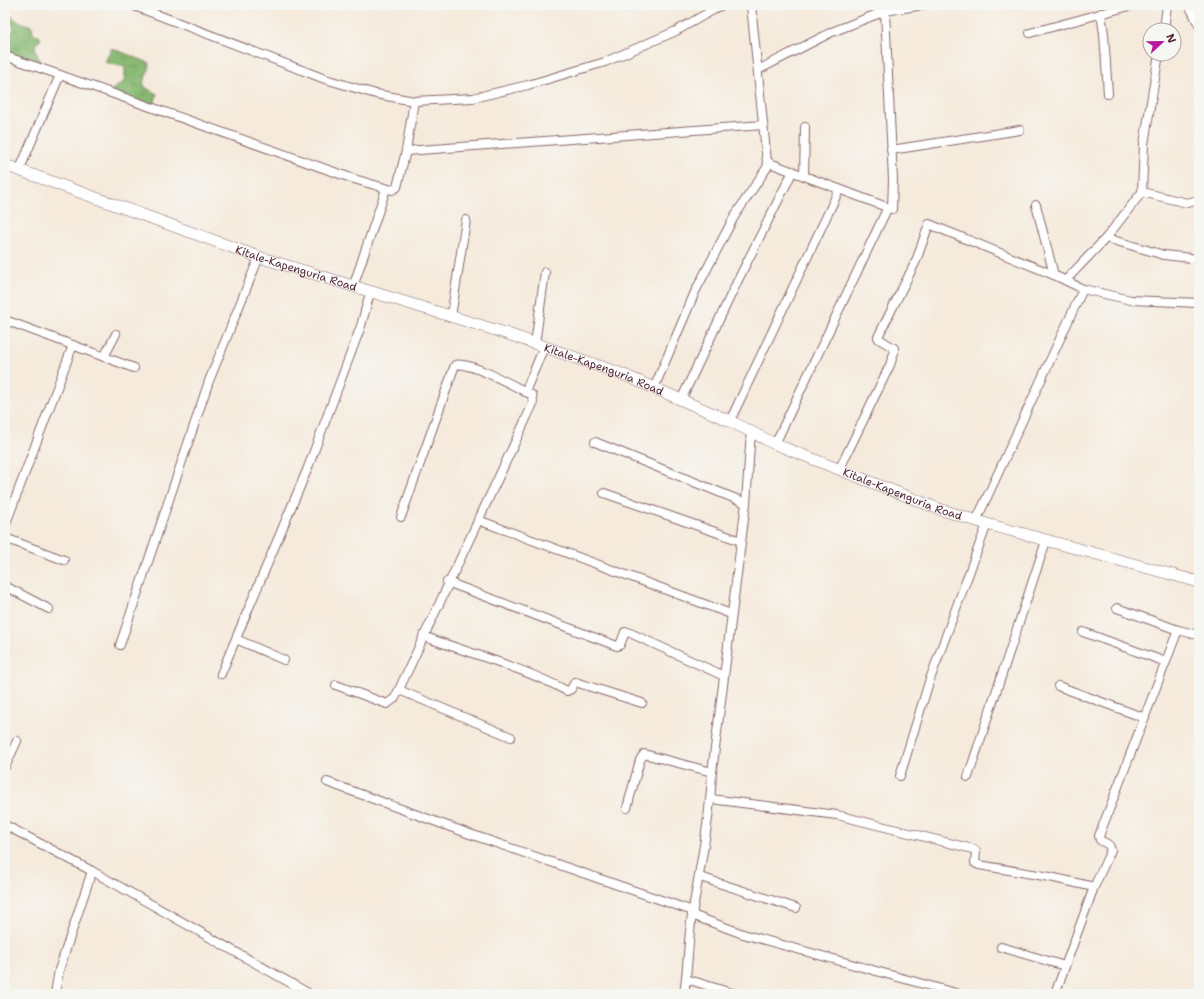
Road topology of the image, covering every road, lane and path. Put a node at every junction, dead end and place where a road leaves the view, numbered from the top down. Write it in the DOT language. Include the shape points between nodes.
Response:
graph roads {
  1 [pos="132,5"];
  2 [pos="722,5"];
  3 [pos="751,5"];
  4 [pos="923,5"];
  5 [pos="1133,5"];
  6 [pos="1168,5"];
  7 [pos="1189,5"];
  8 [pos="885,11"];
  9 [pos="1101,13"];
  10 [pos="1165,22"];
  11 [pos="1199,25"];
  12 [pos="1030,33"];
  13 [pos="5,56"];
  14 [pos="1158,62"];
  15 [pos="758,70"];
  16 [pos="60,75"];
  17 [pos="1108,94"];
  18 [pos="414,102"];
  19 [pos="763,125"];
  20 [pos="805,126"];
  21 [pos="1020,130"];
  22 [pos="891,150"];
  23 [pos="406,151"];
  24 [pos="770,163"];
  25 [pos="5,164"];
  26 [pos="18,171"];
  27 [pos="793,171"];
  28 [pos="804,176"];
  29 [pos="386,189"];
  30 [pos="838,190"];
  31 [pos="1142,192"];
  32 [pos="1199,200"];
  33 [pos="1036,205"];
  34 [pos="888,207"];
  35 [pos="466,220"];
  36 [pos="1106,238"];
  37 [pos="259,256"];
  38 [pos="1191,258"];
  39 [pos="545,272"];
  40 [pos="1054,275"];
  41 [pos="1066,280"];
  42 [pos="353,287"];
  43 [pos="1083,288"];
  44 [pos="370,293"];
  45 [pos="1199,302"];
  46 [pos="452,317"];
  47 [pos="5,320"];
  48 [pos="116,334"];
  49 [pos="73,345"];
  50 [pos="539,346"];
  51 [pos="104,357"];
  52 [pos="134,368"];
  53 [pos="654,388"];
  54 [pos="525,392"];
  55 [pos="682,400"];
  56 [pos="730,421"];
  57 [pos="751,431"];
  58 [pos="595,442"];
  59 [pos="775,444"];
  60 [pos="839,470"];
  61 [pos="604,493"];
  62 [pos="746,503"];
  63 [pos="401,517"];
  64 [pos="478,520"];
  65 [pos="981,523"];
  66 [pos="5,526"];
  67 [pos="5,538"];
  68 [pos="741,541"];
  69 [pos="1046,541"];
  70 [pos="64,560"];
  71 [pos="447,582"];
  72 [pos="1199,582"];
  73 [pos="5,586"];
  74 [pos="1117,608"];
  75 [pos="49,609"];
  76 [pos="731,614"];
  77 [pos="1178,630"];
  78 [pos="1083,632"];
  79 [pos="423,636"];
  80 [pos="1199,636"];
  81 [pos="236,640"];
  82 [pos="120,645"];
  83 [pos="284,660"];
  84 [pos="1166,662"];
  85 [pos="222,674"];
  86 [pos="724,676"];
  87 [pos="336,685"];
  88 [pos="1058,686"];
  89 [pos="399,690"];
  90 [pos="642,703"];
  91 [pos="1144,718"];
  92 [pos="511,738"];
  93 [pos="17,741"];
  94 [pos="5,767"];
  95 [pos="712,772"];
  96 [pos="900,776"];
  97 [pos="968,777"];
  98 [pos="327,782"];
  99 [pos="711,799"];
  100 [pos="627,808"];
  101 [pos="5,825"];
  102 [pos="92,871"];
  103 [pos="700,877"];
  104 [pos="1094,887"];
  105 [pos="796,908"];
  106 [pos="693,913"];
  107 [pos="1001,947"];
  108 [pos="1065,966"];
  109 [pos="686,979"];
  110 [pos="55,994"];
  111 [pos="310,994"];
  112 [pos="684,994"];
  113 [pos="735,994"];
  114 [pos="959,994"];
  115 [pos="1055,994"];
  1 -- 18 [label="street" via="325,79"];
  2 -- 18 [label="street" via="676,30 605,62 473,98"];
  3 -- 15 [label="street"];
  4 -- 8 [label="street"];
  5 -- 9 [label="street"];
  6 -- 10 [label="street"];
  7 -- 11 [label="street"];
  8 -- 15 [label="street" via="832,32"];
  8 -- 22 [label="street"];
  9 -- 12 [label="street"];
  9 -- 17 [label="street"];
  13 -- 16 [label="street"];
  14 -- 31 [label="street" via="1144,144"];
  15 -- 19 [label="street"];
  16 -- 26 [label="street"];
  16 -- 29 [label="street"];
  18 -- 23 [label="street"];
  19 -- 23 [label="street"];
  19 -- 24 [label="street" via="767,162"];
  20 -- 28 [label="street"];
  21 -- 22 [label="street"];
  22 -- 34 [label="street" via="892,209"];
  23 -- 29 [label="street" via="397,187 392,190"];
  24 -- 27 [label="street"];
  24 -- 53 [label="street" via="734,217 695,292"];
  25 -- 26 [label="highway, Kitale-Kapenguria Road"];
  26 -- 37 [label="highway, Kitale-Kapenguria Road"];
  27 -- 28 [label="street"];
  27 -- 55 [label="street"];
  28 -- 30 [label="street"];
  29 -- 42 [label="street"];
  30 -- 34 [label="street"];
  30 -- 56 [label="street"];
  31 -- 32 [label="street" via="1187,203"];
  31 -- 36 [label="street"];
  33 -- 40 [label="street"];
  34 -- 59 [label="street"];
  35 -- 46 [label="street"];
  36 -- 38 [label="street" via="1164,255"];
  36 -- 41 [label="street"];
  37 -- 42 [label="highway, Kitale-Kapenguria Road"];
  37 -- 82 [label="street" via="209,382"];
  39 -- 50 [label="street"];
  40 -- 41 [label="street"];
  40 -- 60 [label="street" via="929,224 916,261 878,337 894,348 890,366"];
  41 -- 43 [label="street"];
  42 -- 44 [label="highway, Kitale-Kapenguria Road"];
  43 -- 45 [label="street" via="1131,300"];
  43 -- 65 [label="street"];
  44 -- 46 [label="highway, Kitale-Kapenguria Road"];
  44 -- 81 [label="street" via="361,326 307,470"];
  46 -- 50 [label="highway, Kitale-Kapenguria Road"];
  47 -- 49 [label="street"];
  48 -- 51 [label="street"];
  49 -- 51 [label="street"];
  49 -- 66 [label="street"];
  50 -- 53 [label="highway, Kitale-Kapenguria Road" via="622,374"];
  50 -- 54 [label="street"];
  51 -- 52 [label="street"];
  53 -- 55 [label="highway, Kitale-Kapenguria Road"];
  54 -- 63 [label="street" via="483,371 460,364 455,365"];
  54 -- 64 [label="street" via="532,395 532,406"];
  55 -- 56 [label="highway, Kitale-Kapenguria Road"];
  56 -- 57 [label="highway, Kitale-Kapenguria Road"];
  57 -- 59 [label="highway, Kitale-Kapenguria Road"];
  57 -- 62 [label="street"];
  58 -- 62 [label="street"];
  59 -- 60 [label="highway, Kitale-Kapenguria Road"];
  60 -- 65 [label="highway, Kitale-Kapenguria Road"];
  61 -- 68 [label="street"];
  62 -- 68 [label="street"];
  64 -- 71 [label="street"];
  64 -- 76 [label="street"];
  65 -- 69 [label="highway, Kitale-Kapenguria Road"];
  65 -- 96 [label="street"];
  67 -- 70 [label="street"];
  68 -- 76 [label="street"];
  69 -- 72 [label="highway, Kitale-Kapenguria Road"];
  69 -- 97 [label="street"];
  71 -- 79 [label="street"];
  71 -- 86 [label="street" via="617,646 620,645 625,632 628,632"];
  73 -- 75 [label="street"];
  74 -- 77 [label="street"];
  76 -- 86 [label="street"];
  77 -- 80 [label="street"];
  77 -- 84 [label="street"];
  78 -- 84 [label="street"];
  79 -- 89 [label="street"];
  79 -- 90 [label="street" via="515,668 567,691 575,682"];
  81 -- 83 [label="street"];
  81 -- 85 [label="street"];
  84 -- 91 [label="street"];
  86 -- 95 [label="street"];
  87 -- 89 [label="street" via="387,704"];
  88 -- 91 [label="street"];
  89 -- 92 [label="street"];
  91 -- 104 [label="street" via="1099,836 1100,840 1109,845 1110,850"];
  93 -- 94 [label="street"];
  95 -- 99 [label="street"];
  95 -- 100 [label="street" via="644,754 640,760"];
  98 -- 106 [label="street"];
  99 -- 103 [label="street"];
  99 -- 104 [label="street" via="836,815 972,849 977,854 975,863 979,865"];
  101 -- 102 [label="street"];
  102 -- 110 [label="street" via="60,970"];
  102 -- 111 [label="street"];
  103 -- 105 [label="street"];
  103 -- 106 [label="street"];
  104 -- 108 [label="street"];
  106 -- 109 [label="street"];
  106 -- 114 [label="street" via="743,934"];
  107 -- 108 [label="street"];
  108 -- 115 [label="street"];
  109 -- 112 [label="street"];
  109 -- 113 [label="street"];
}
